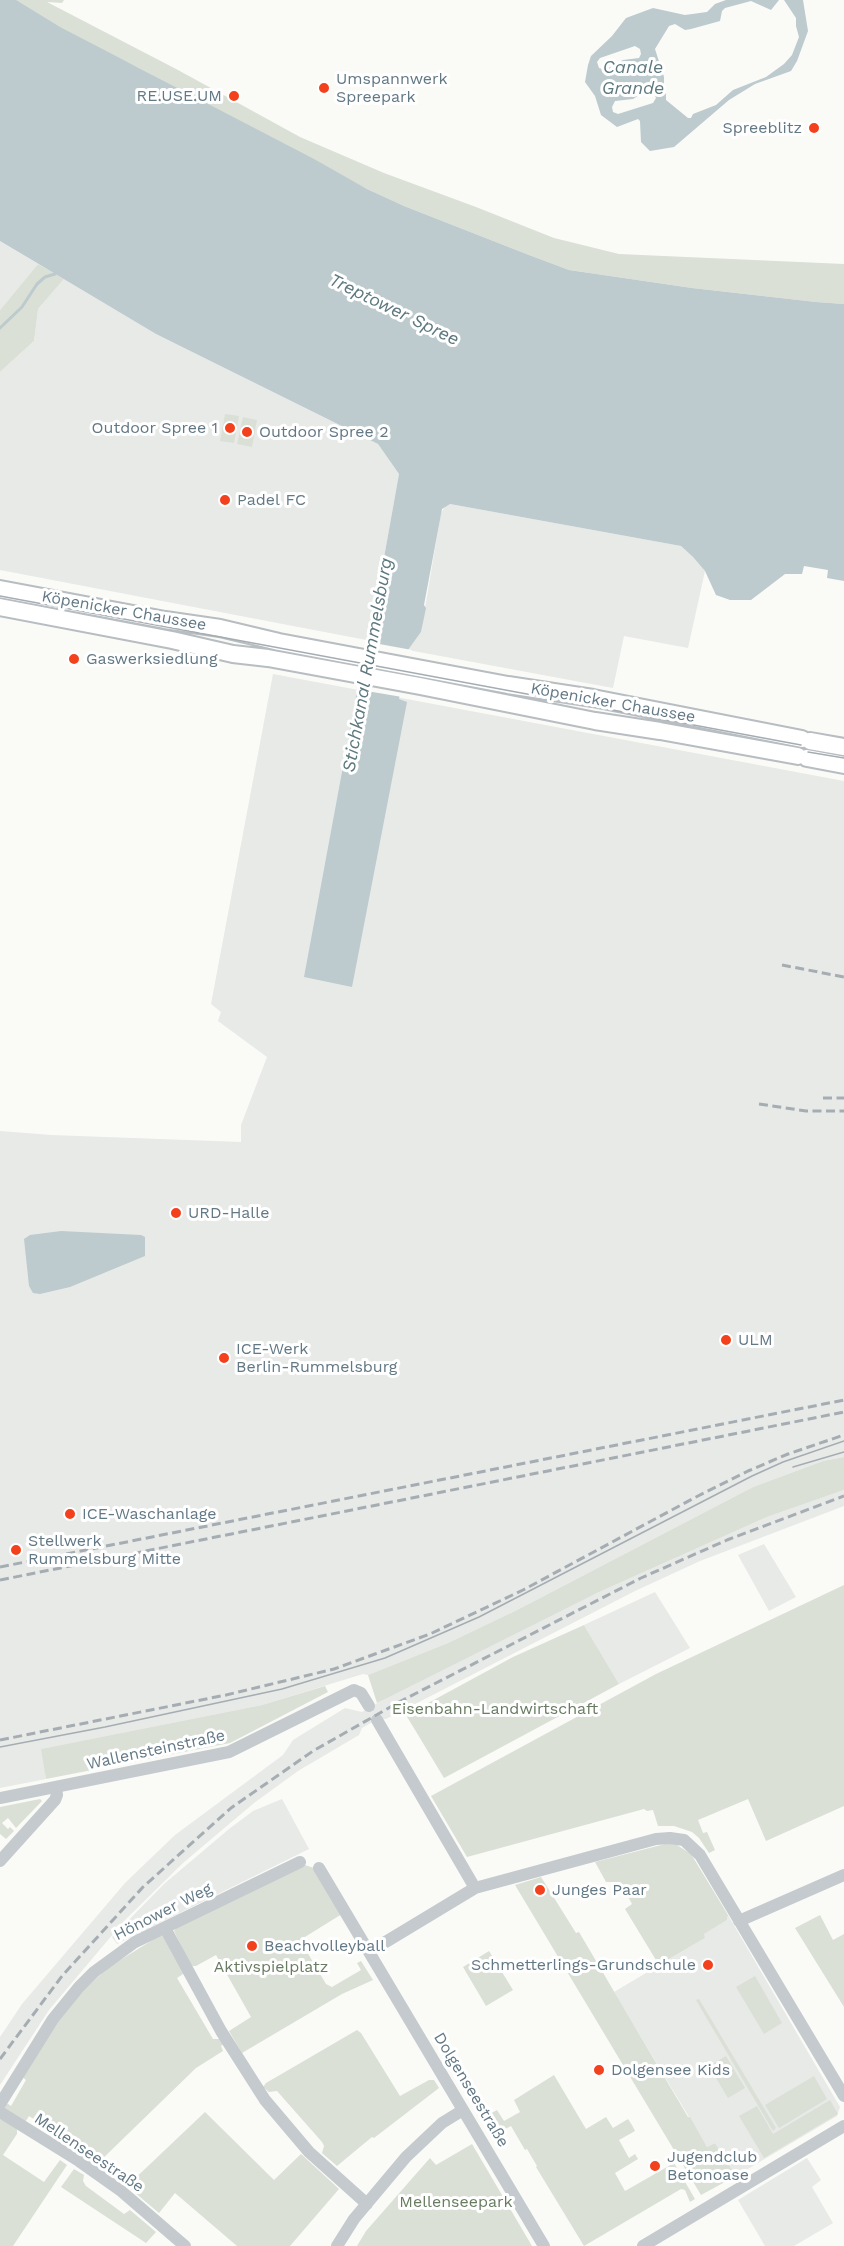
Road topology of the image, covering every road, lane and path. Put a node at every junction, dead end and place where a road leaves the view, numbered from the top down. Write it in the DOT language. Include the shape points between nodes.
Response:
graph roads {
  1 [pos="0,589"];
  2 [pos="0,607"];
  3 [pos="844,747"];
  4 [pos="844,765"];
  5 [pos="369,1706"];
  6 [pos="376,1720"];
  7 [pos="56,1787"];
  8 [pos="0,1798"];
  9 [pos="0,1861"];
  10 [pos="300,1862"];
  11 [pos="319,1868"];
  12 [pos="844,1875"];
  13 [pos="476,1888"];
  14 [pos="739,1921"];
  15 [pos="165,1928"];
  16 [pos="369,1952"];
  17 [pos="844,2096"];
  18 [pos="0,2104"];
  19 [pos="463,2110"];
  20 [pos="0,2112"];
  21 [pos="844,2126"];
  22 [pos="367,2204"];
  23 [pos="185,2246"];
  24 [pos="337,2246"];
  25 [pos="544,2246"];
  26 [pos="643,2246"];
  1 -- 3 [label="main road, Köpenicker Chaussee"];
  2 -- 4 [label="main road, Köpenicker Chaussee" via="233,654"];
  5 -- 7 [label="street, Wallensteinstraße" via="361,1693 354,1690 229,1752"];
  6 -- 13 [label="street"];
  7 -- 8 [label="street, Wallensteinstraße"];
  7 -- 9 [label="street" via="55,1800"];
  10 -- 15 [label="street, Hönower Weg"];
  11 -- 16 [label="street, Dolgenseestraße"];
  12 -- 14 [label="street"];
  13 -- 14 [label="street" via="670,1838 684,1840 700,1855"];
  13 -- 16 [label="street"];
  14 -- 17 [label="street"];
  15 -- 18 [label="street, Hönower Weg" via="113,1957 79,1987 42,2035"];
  15 -- 22 [label="street" via="221,2031 276,2115 309,2152"];
  16 -- 19 [label="street, Dolgenseestraße"];
  19 -- 22 [label="street" via="442,2123 406,2157"];
  19 -- 25 [label="street, Dolgenseestraße"];
  20 -- 23 [label="street, Mellenseestraße" via="120,2190"];
  21 -- 26 [label="street"];
  22 -- 24 [label="street"];
}
